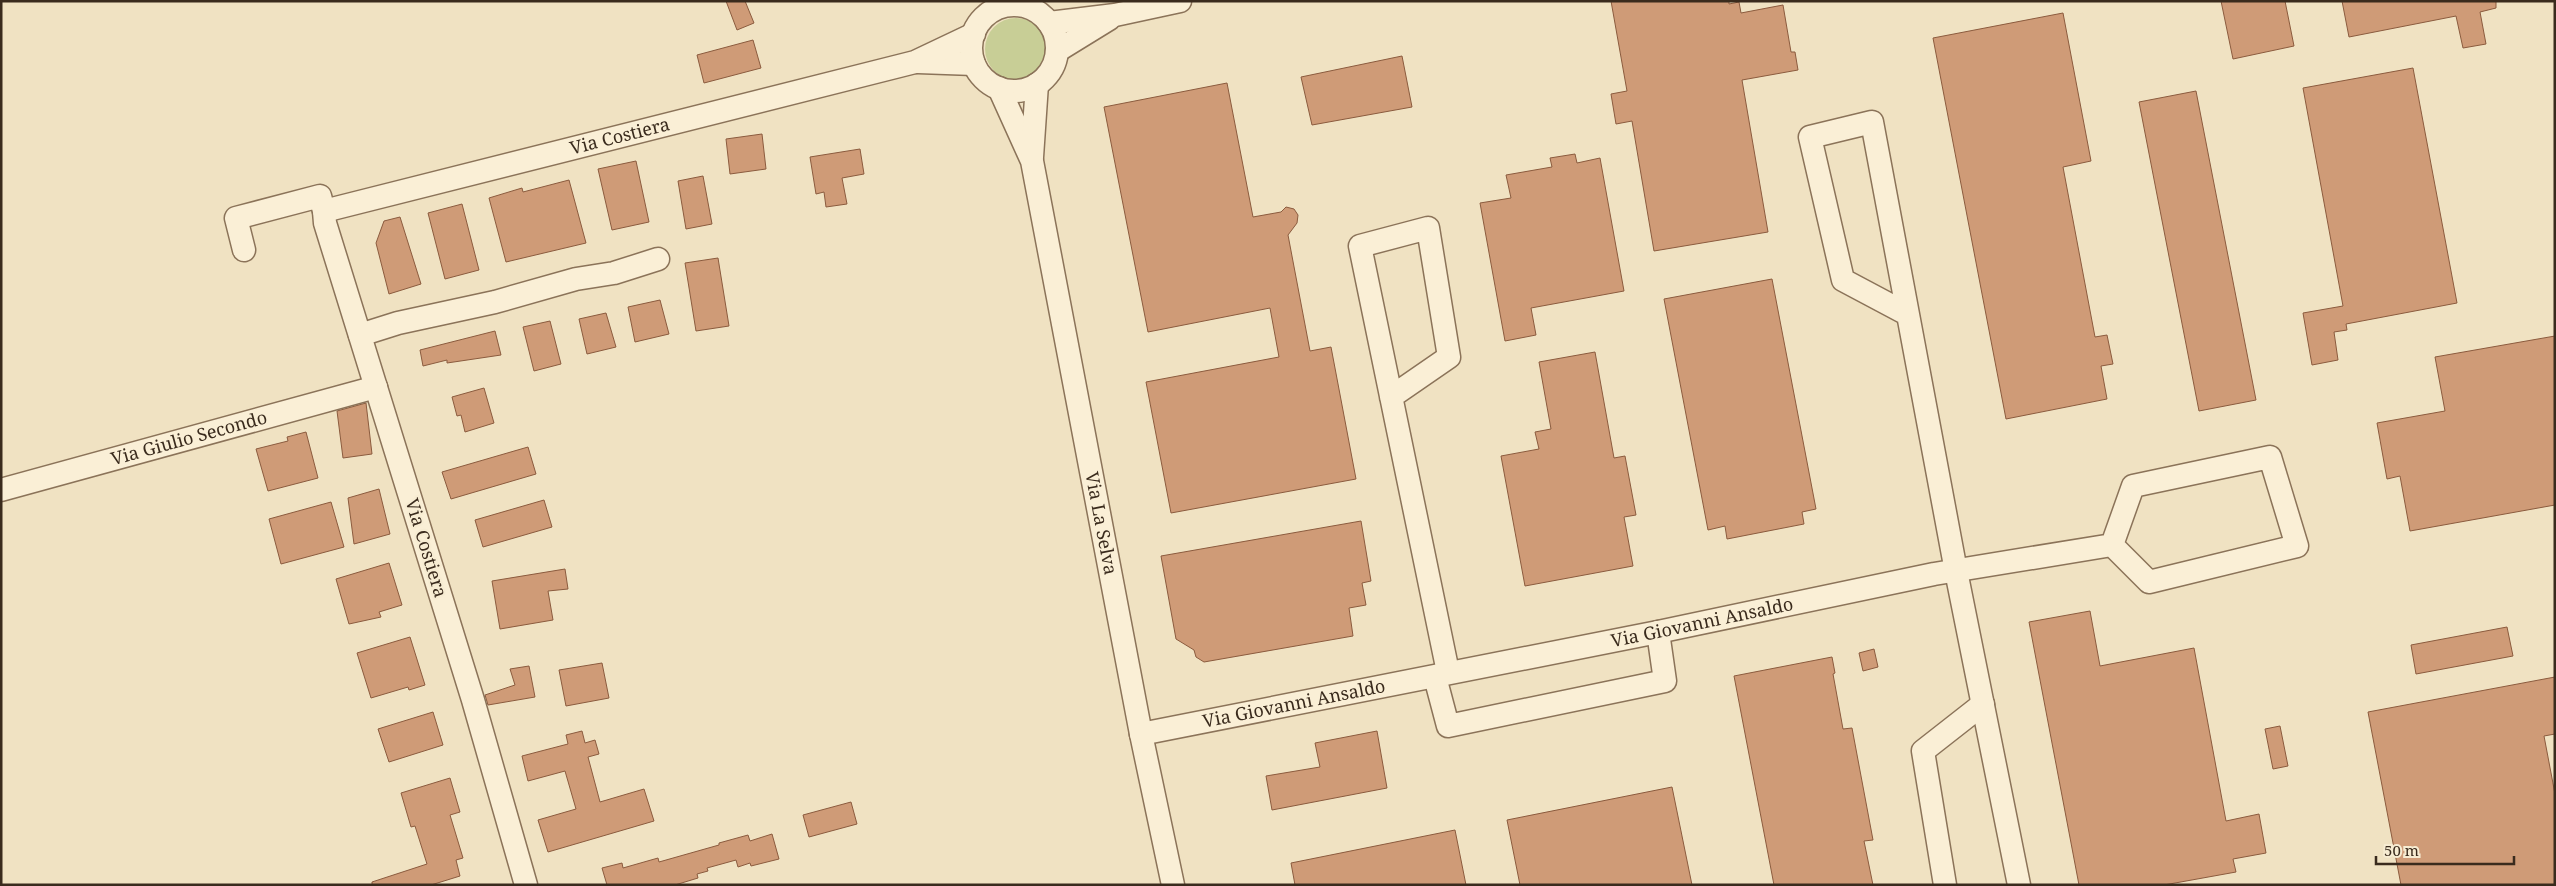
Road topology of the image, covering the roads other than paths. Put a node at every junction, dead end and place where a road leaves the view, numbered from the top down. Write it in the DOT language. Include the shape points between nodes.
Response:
graph roads {
  1 [pos="976,1"];
  2 [pos="1180,1"];
  3 [pos="1021,4"];
  4 [pos="1115,15"];
  5 [pos="1049,23"];
  6 [pos="977,29"];
  7 [pos="1057,51"];
  8 [pos="915,62"];
  9 [pos="974,64"];
  10 [pos="1037,84"];
  11 [pos="999,88"];
  12 [pos="1032,161"];
  13 [pos="324,211"];
  14 [pos="244,250"];
  15 [pos="658,259"];
  16 [pos="1907,314"];
  17 [pos="360,335"];
  18 [pos="376,387"];
  19 [pos="1391,397"];
  20 [pos="1,490"];
  21 [pos="2112,545"];
  22 [pos="1956,571"];
  23 [pos="1658,632"];
  24 [pos="1442,675"];
  25 [pos="1983,704"];
  26 [pos="1141,734"];
  27 [pos="526,885"];
  28 [pos="1173,885"];
  29 [pos="1946,885"];
  30 [pos="2019,885"];
  1 -- 6 [label="street"];
  2 -- 4 [label="street"];
  3 -- 5 [label="street" via="1033,9"];
  3 -- 6 [label="street" via="999,8 988,14"];
  4 -- 5 [label="street"];
  4 -- 7 [label="street"];
  5 -- 7 [label="street" via="1057,41"];
  6 -- 8 [label="street, Via Costiera"];
  6 -- 9 [label="street" via="972,44"];
  7 -- 10 [label="street" via="1054,64"];
  8 -- 9 [label="street, Via Costiera"];
  8 -- 13 [label="street, Via Costiera"];
  9 -- 11 [label="street" via="984,79"];
  10 -- 11 [label="street" via="1026,90"];
  10 -- 12 [label="street, Via La Selva"];
  11 -- 12 [label="street, Via La Selva"];
  12 -- 26 [label="street, Via La Selva"];
  13 -- 14 [label="street" via="320,196 236,218"];
  13 -- 17 [label="street, Via Costiera"];
  15 -- 17 [label="street" via="614,273 576,279"];
  16 -- 16 [label="street" via="1844,280 1810,137 1872,122"];
  16 -- 22 [label="street"];
  17 -- 18 [label="street, Via Costiera"];
  18 -- 20 [label="street, Via Giulio Secondo"];
  18 -- 27 [label="street, Via Costiera" via="473,700"];
  19 -- 19 [label="street" via="1360,246 1428,228 1449,356"];
  19 -- 24 [label="street"];
  21 -- 21 [label="street" via="2149,582 2297,546 2270,457 2133,486"];
  21 -- 22 [label="street, Via Giovanni Ansaldo"];
  22 -- 23 [label="street, Via Giovanni Ansaldo"];
  22 -- 25 [label="street"];
  23 -- 24 [label="street, Via Giovanni Ansaldo"];
  23 -- 24 [label="street" via="1665,681 1448,726"];
  24 -- 26 [label="street, Via Giovanni Ansaldo"];
  25 -- 29 [label="street" via="1923,751"];
  25 -- 30 [label="street"];
  26 -- 28 [label="street, Via La Selva"];
}
